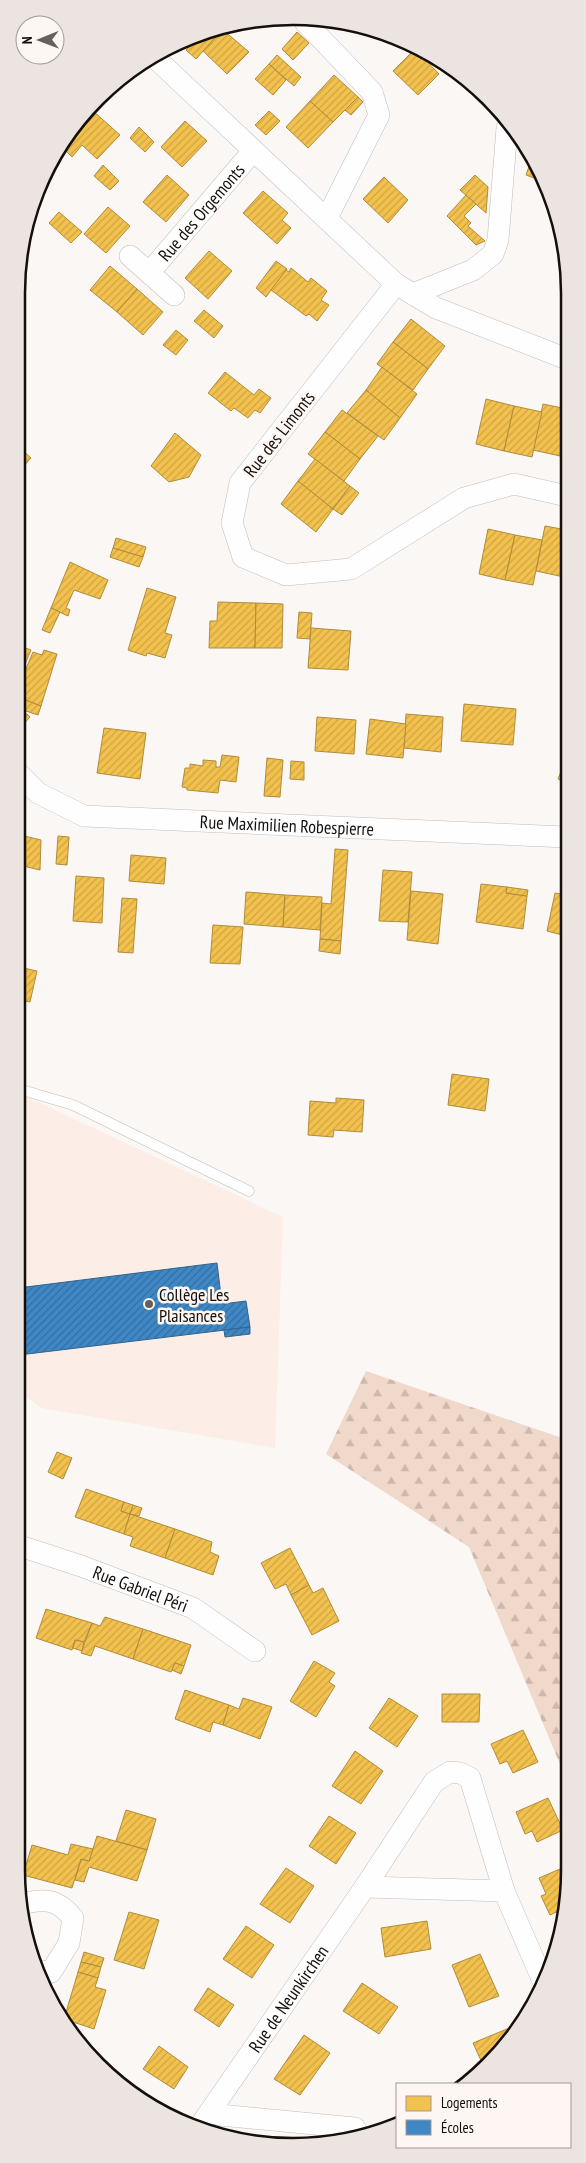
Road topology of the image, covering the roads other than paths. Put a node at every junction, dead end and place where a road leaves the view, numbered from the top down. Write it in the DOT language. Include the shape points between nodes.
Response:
graph roads {
  1 [pos="310,26"];
  2 [pos="159,61"];
  3 [pos="507,131"];
  4 [pos="253,150"];
  5 [pos="327,218"];
  6 [pos="130,256"];
  7 [pos="149,273"];
  8 [pos="404,289"];
  9 [pos="174,294"];
  10 [pos="561,357"];
  11 [pos="561,495"];
  12 [pos="25,780"];
  13 [pos="561,837"];
  14 [pos="25,1091"];
  15 [pos="249,1191"];
  16 [pos="25,1553"];
  17 [pos="255,1651"];
  18 [pos="365,1888"];
  19 [pos="504,1891"];
  20 [pos="27,1903"];
  21 [pos="44,1972"];
  22 [pos="540,1975"];
  23 [pos="205,2118"];
  24 [pos="356,2130"];
  1 -- 5 [label="street" via="372,92 379,115"];
  2 -- 4 [label="street, Rue des Orgemonts"];
  3 -- 8 [label="street" via="498,240 492,254 473,270"];
  4 -- 5 [label="street, Rue des Orgemonts"];
  4 -- 7 [label="street, Rue des Orgemonts"];
  5 -- 8 [label="street, Rue des Orgemonts"];
  6 -- 7 [label="street, Rue des Orgemonts"];
  7 -- 9 [label="street, Rue des Orgemonts"];
  8 -- 10 [label="street, Rue des Orgemonts" via="436,308"];
  8 -- 11 [label="street, Rue des Limonts" via="240,483 232,523 243,557 286,575 351,569 464,498 514,484"];
  12 -- 13 [label="street, Rue Maximilien Robespierre" via="38,792 84,816"];
  14 -- 15 [label="lane" via="73,1105"];
  16 -- 17 [label="street, Rue Gabriel Péri" via="81,1566 193,1608"];
  18 -- 19 [label="street"];
  18 -- 19 [label="street, Rue de Neunkirchen" via="434,1782 450,1772 470,1778"];
  18 -- 23 [label="street, Rue de Neunkirchen"];
  19 -- 22 [label="street, Rue de Neunkirchen"];
  20 -- 21 [label="street" via="44,1899 64,1907 73,1918 69,1943 51,1972"];
  23 -- 24 [label="street, Rue de Neunkirchen" via="220,2115"];
}
